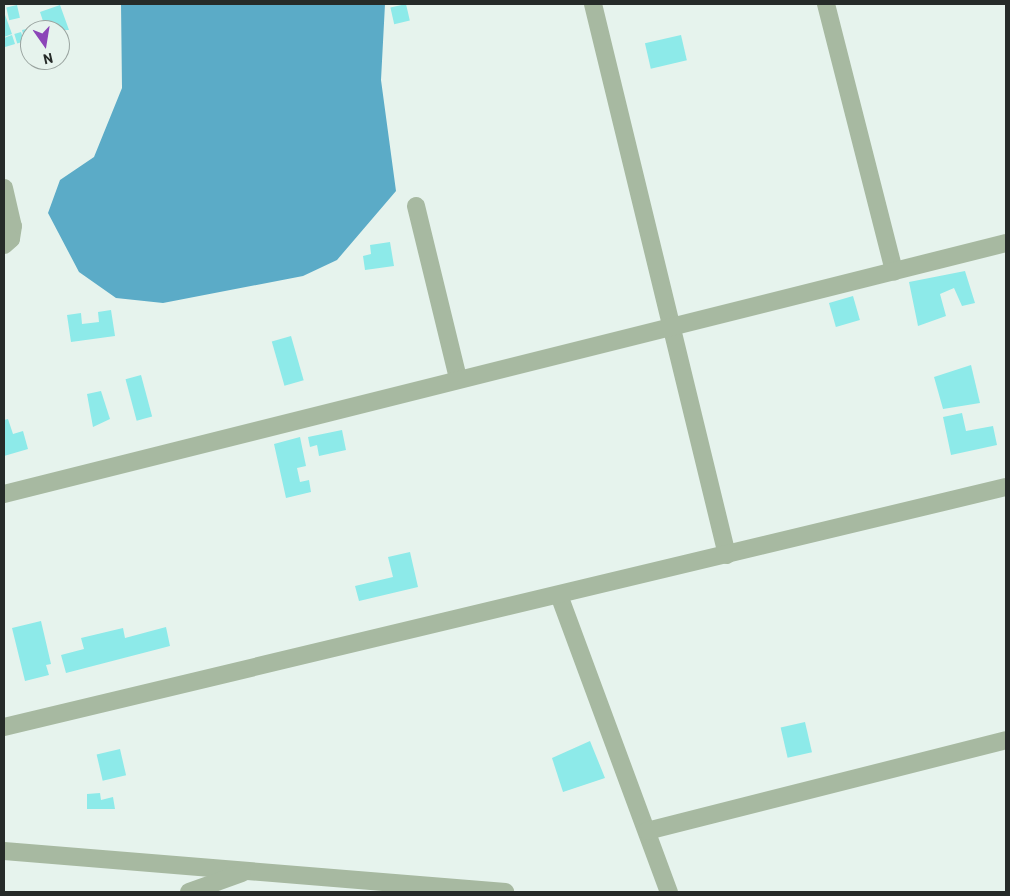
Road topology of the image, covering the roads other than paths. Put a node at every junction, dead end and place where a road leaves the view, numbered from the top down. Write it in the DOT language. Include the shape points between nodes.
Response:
graph roads {
  1 [pos="593,4"];
  2 [pos="826,4"];
  3 [pos="4,188"];
  4 [pos="416,206"];
  5 [pos="1006,243"];
  6 [pos="4,245"];
  7 [pos="894,271"];
  8 [pos="672,327"];
  9 [pos="458,378"];
  10 [pos="1006,487"];
  11 [pos="4,494"];
  12 [pos="727,554"];
  13 [pos="559,595"];
  14 [pos="4,727"];
  15 [pos="1006,740"];
  16 [pos="647,831"];
  17 [pos="4,851"];
  18 [pos="247,871"];
  19 [pos="189,892"];
  20 [pos="505,892"];
  21 [pos="669,892"];
  1 -- 8 [label="street"];
  2 -- 7 [label="street"];
  3 -- 6 [label="street" via="13,226 11,239"];
  4 -- 9 [label="street"];
  5 -- 7 [label="street"];
  7 -- 8 [label="street"];
  8 -- 9 [label="street"];
  8 -- 12 [label="street"];
  9 -- 11 [label="street"];
  10 -- 12 [label="street"];
  12 -- 13 [label="street"];
  13 -- 14 [label="street"];
  13 -- 16 [label="street"];
  15 -- 16 [label="street"];
  16 -- 21 [label="street"];
  17 -- 18 [label="street"];
  18 -- 19 [label="street"];
  18 -- 20 [label="street"];
}
